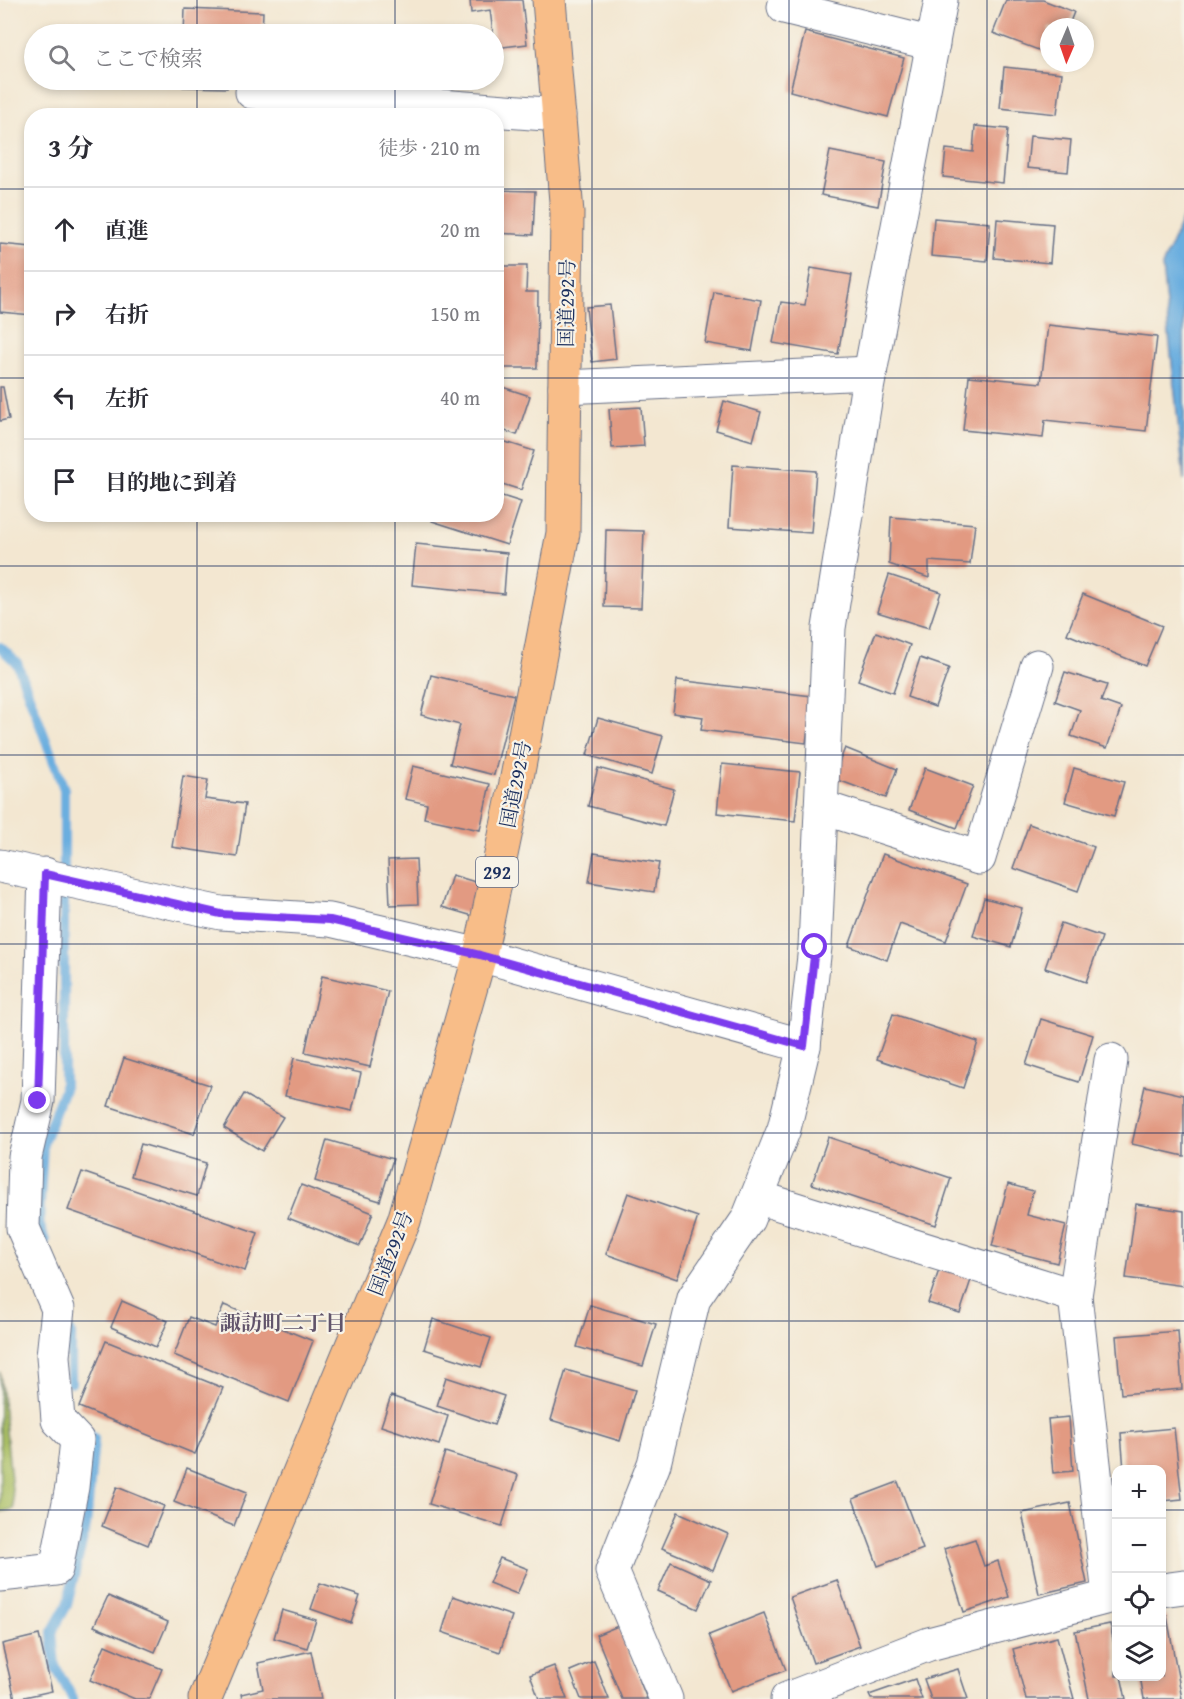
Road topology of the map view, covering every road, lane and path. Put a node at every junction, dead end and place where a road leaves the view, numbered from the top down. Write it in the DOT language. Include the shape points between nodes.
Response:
graph roads {
  1 [pos="549,0"];
  2 [pos="786,0"];
  3 [pos="941,0"];
  4 [pos="933,44"];
  5 [pos="252,92"];
  6 [pos="466,108"];
  7 [pos="504,111"];
  8 [pos="559,115"];
  9 [pos="870,373"];
  10 [pos="565,387"];
  11 [pos="1037,666"];
  12 [pos="821,807"];
  13 [pos="0,866"];
  14 [pos="45,874"];
  15 [pos="480,955"];
  16 [pos="804,1046"];
  17 [pos="1111,1060"];
  18 [pos="757,1197"];
  19 [pos="1075,1296"];
  20 [pos="0,1575"];
  21 [pos="1112,1587"];
  22 [pos="1184,1587"];
  23 [pos="1166,1589"];
  24 [pos="1112,1595"];
  25 [pos="205,1699"];
  26 [pos="666,1699"];
  27 [pos="787,1699"];
  1 -- 8 [label="highway, 国道292号 / 292"];
  2 -- 4 [label="street" via="784,7"];
  3 -- 4 [label="street"];
  4 -- 9 [label="street"];
  5 -- 6 [label="street"];
  7 -- 8 [label="street"];
  8 -- 10 [label="highway, 国道292号 / 292" via="567,213"];
  9 -- 10 [label="street"];
  9 -- 12 [label="street" via="829,628"];
  10 -- 15 [label="highway, 国道292号 / 292" via="563,534"];
  11 -- 12 [label="street" via="979,858"];
  12 -- 16 [label="street" via="815,947"];
  13 -- 14 [label="street"];
  14 -- 15 [label="street" via="221,914 330,920"];
  14 -- 20 [label="street" via="38,1101 25,1157 23,1228 58,1309 53,1356 58,1420 77,1440 56,1569"];
  15 -- 16 [label="street"];
  15 -- 25 [label="highway, 国道292号 / 292" via="404,1221"];
  16 -- 18 [label="street" via="784,1129"];
  17 -- 19 [label="street"];
  18 -- 19 [label="street"];
  18 -- 26 [label="street" via="748,1219 694,1298 654,1464 612,1572"];
  19 -- 21 [label="street"];
  22 -- 23 [label="street"];
  24 -- 27 [label="street" via="929,1644"];
}
